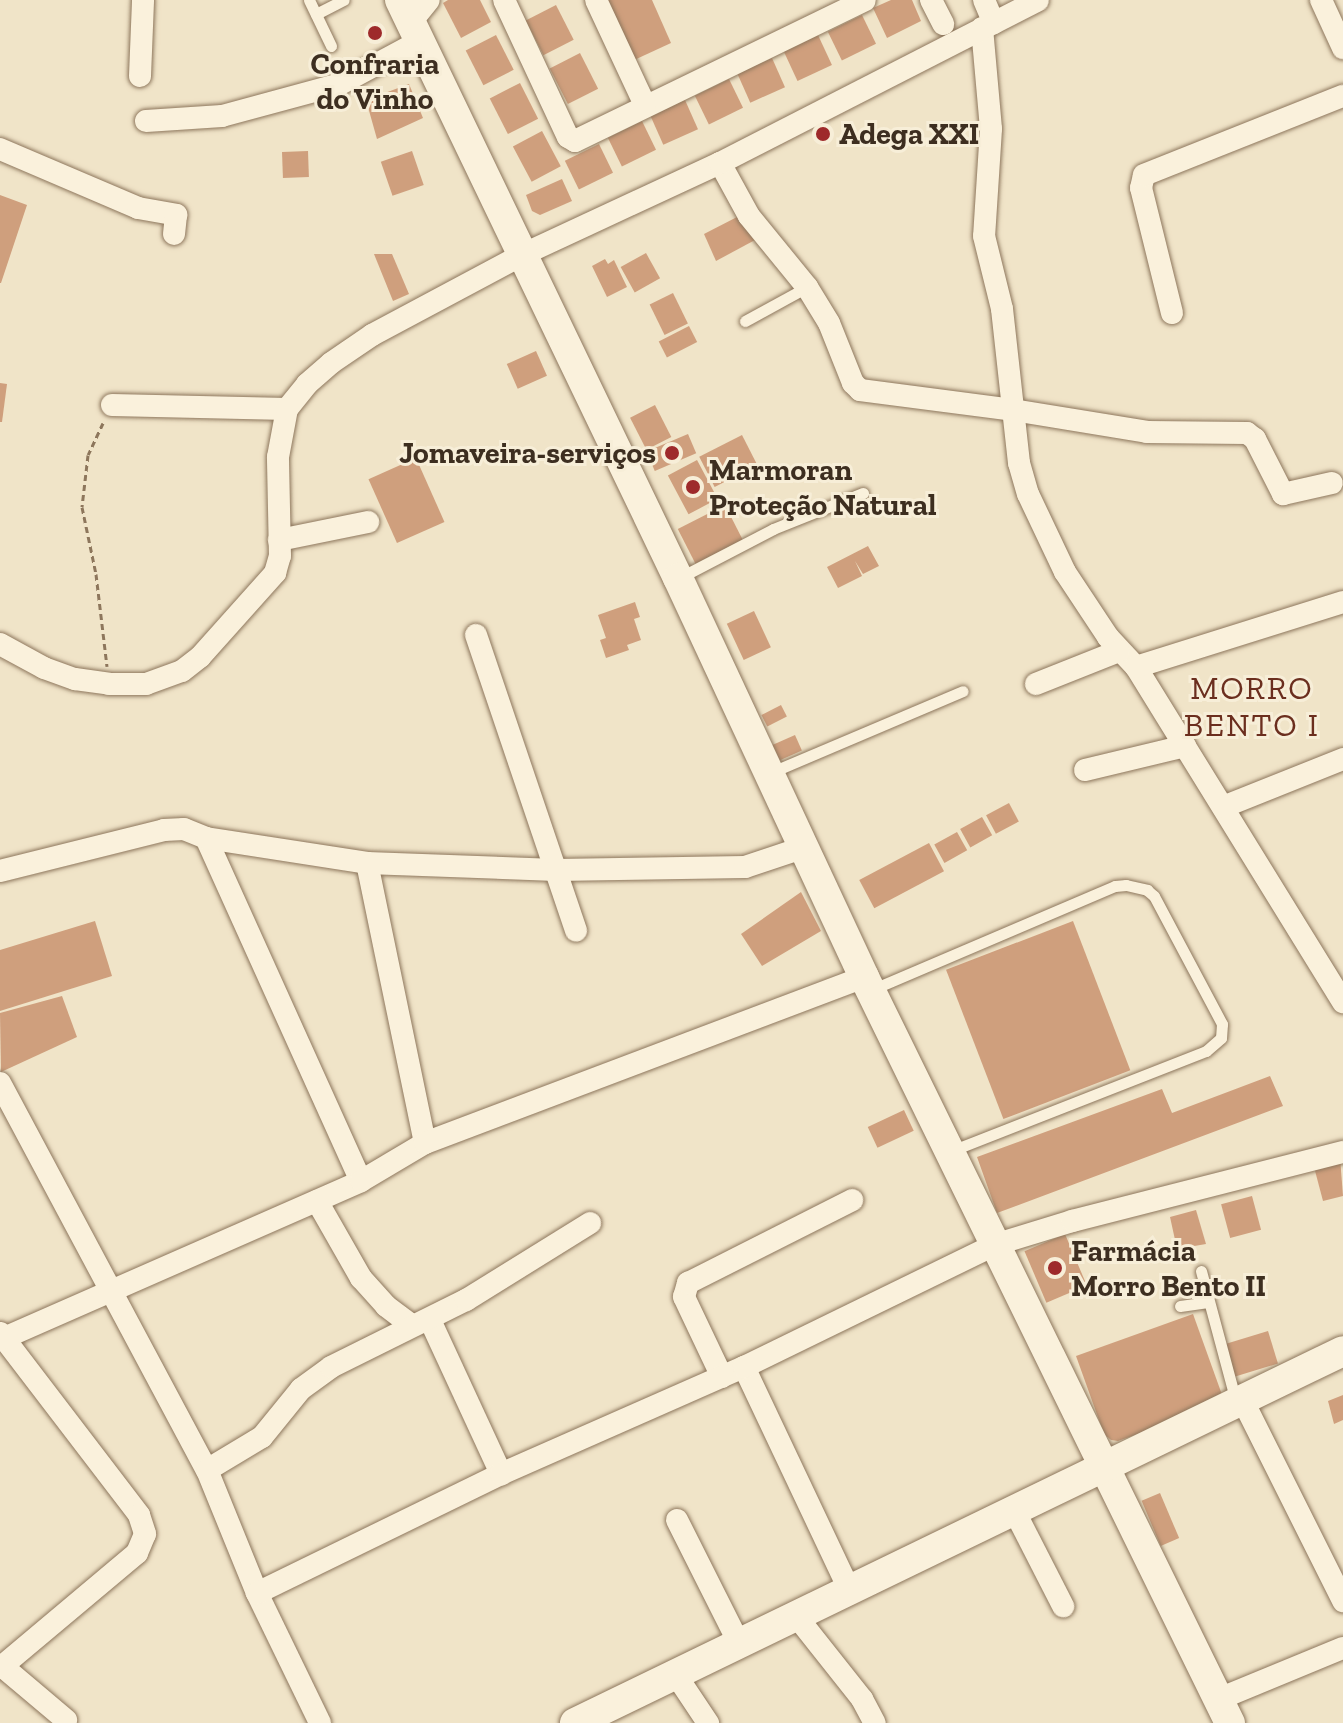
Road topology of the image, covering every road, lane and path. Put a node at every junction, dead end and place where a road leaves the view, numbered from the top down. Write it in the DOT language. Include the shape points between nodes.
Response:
graph roads {
  1 [pos="143,0"];
  2 [pos="309,0"];
  3 [pos="344,0"];
  4 [pos="504,0"];
  5 [pos="596,0"];
  6 [pos="865,0"];
  7 [pos="931,0"];
  8 [pos="984,0"];
  9 [pos="1321,0"];
  10 [pos="1035,1"];
  11 [pos="316,14"];
  12 [pos="415,16"];
  13 [pos="943,24"];
  14 [pos="988,25"];
  15 [pos="331,46"];
  16 [pos="1343,48"];
  17 [pos="140,76"];
  18 [pos="1343,96"];
  19 [pos="645,105"];
  20 [pos="146,121"];
  21 [pos="0,149"];
  22 [pos="720,163"];
  23 [pos="174,234"];
  24 [pos="524,254"];
  25 [pos="807,287"];
  26 [pos="1172,313"];
  27 [pos="745,321"];
  28 [pos="112,405"];
  29 [pos="287,409"];
  30 [pos="1013,410"];
  31 [pos="1332,483"];
  32 [pos="863,493"];
  33 [pos="368,522"];
  34 [pos="279,540"];
  35 [pos="678,578"];
  36 [pos="1343,602"];
  37 [pos="476,635"];
  38 [pos="0,644"];
  39 [pos="1119,651"];
  40 [pos="1136,667"];
  41 [pos="109,684"];
  42 [pos="1036,684"];
  43 [pos="963,691"];
  44 [pos="1185,746"];
  45 [pos="1343,759"];
  46 [pos="1085,770"];
  47 [pos="767,774"];
  48 [pos="1223,807"];
  49 [pos="206,838"];
  50 [pos="802,848"];
  51 [pos="367,863"];
  52 [pos="556,870"];
  53 [pos="0,871"];
  54 [pos="576,931"];
  55 [pos="1336,974"];
  56 [pos="867,984"];
  57 [pos="1343,1002"];
  58 [pos="0,1083"];
  59 [pos="425,1143"];
  60 [pos="949,1152"];
  61 [pos="1343,1152"];
  62 [pos="361,1181"];
  63 [pos="852,1200"];
  64 [pos="317,1201"];
  65 [pos="590,1223"];
  66 [pos="994,1245"];
  67 [pos="1201,1271"];
  68 [pos="113,1291"];
  69 [pos="1208,1302"];
  70 [pos="1180,1306"];
  71 [pos="420,1322"];
  72 [pos="2,1335"];
  73 [pos="1343,1351"];
  74 [pos="744,1367"];
  75 [pos="722,1377"];
  76 [pos="1240,1402"];
  77 [pos="1108,1467"];
  78 [pos="207,1470"];
  79 [pos="501,1474"];
  80 [pos="1015,1512"];
  81 [pos="677,1520"];
  82 [pos="850,1591"];
  83 [pos="257,1593"];
  84 [pos="1343,1601"];
  85 [pos="1063,1606"];
  86 [pos="797,1617"];
  87 [pos="740,1645"];
  88 [pos="1343,1648"];
  89 [pos="1,1667"];
  90 [pos="676,1675"];
  91 [pos="1224,1711"];
  92 [pos="66,1720"];
  93 [pos="320,1723"];
  94 [pos="575,1723"];
  95 [pos="708,1723"];
  96 [pos="875,1723"];
  1 -- 17 [label="street"];
  2 -- 11 [label="lane"];
  3 -- 11 [label="lane"];
  4 -- 19 [label="street" via="572,140"];
  5 -- 19 [label="street"];
  6 -- 19 [label="street"];
  7 -- 13 [label="street"];
  8 -- 14 [label="street"];
  9 -- 16 [label="street"];
  10 -- 14 [label="street"];
  11 -- 15 [label="lane"];
  12 -- 20 [label="street" via="340,84 222,116"];
  12 -- 24 [label="street"];
  14 -- 22 [label="street"];
  14 -- 30 [label="street" via="991,129 984,236 1002,309"];
  18 -- 26 [label="street" via="1144,175 1141,188"];
  21 -- 23 [label="street" via="138,208 176,215"];
  22 -- 24 [label="street"];
  22 -- 25 [label="street" via="749,216"];
  24 -- 29 [label="street" via="372,335 307,384"];
  24 -- 35 [label="street"];
  25 -- 27 [label="lane"];
  25 -- 30 [label="street" via="860,390"];
  28 -- 29 [label="street"];
  28 -- 41 [label="path" via="88,455 82,507"];
  29 -- 34 [label="street" via="278,457"];
  30 -- 31 [label="street" via="1147,432 1247,433 1283,494"];
  30 -- 39 [label="street" via="1019,463 1037,515 1065,572"];
  32 -- 35 [label="lane" via="773,529"];
  33 -- 34 [label="street"];
  34 -- 41 [label="street" via="275,573 200,657 182,671 146,684"];
  35 -- 47 [label="street"];
  36 -- 40 [label="street"];
  37 -- 52 [label="street"];
  38 -- 41 [label="street" via="44,668"];
  39 -- 40 [label="street"];
  39 -- 42 [label="street"];
  40 -- 44 [label="street"];
  43 -- 47 [label="lane"];
  44 -- 46 [label="street"];
  44 -- 48 [label="street"];
  45 -- 48 [label="street"];
  47 -- 50 [label="street"];
  48 -- 55 [label="street" via="1266,881"];
  49 -- 51 [label="street"];
  49 -- 53 [label="street" via="184,829 164,830"];
  49 -- 62 [label="street"];
  50 -- 52 [label="street" via="745,867"];
  50 -- 56 [label="street"];
  51 -- 52 [label="street"];
  51 -- 59 [label="street"];
  52 -- 54 [label="street"];
  55 -- 57 [label="street"];
  56 -- 59 [label="street"];
  56 -- 60 [label="street"];
  56 -- 60 [label="lane" via="1126,885 1154,896 1222,1024 1221,1038 1206,1051"];
  58 -- 68 [label="street"];
  59 -- 62 [label="street"];
  60 -- 66 [label="street"];
  61 -- 66 [label="street"];
  62 -- 64 [label="street"];
  63 -- 75 [label="street" via="688,1283 684,1297"];
  64 -- 68 [label="street"];
  64 -- 71 [label="street" via="361,1278 396,1315"];
  65 -- 71 [label="street"];
  66 -- 74 [label="street"];
  66 -- 77 [label="street"];
  67 -- 69 [label="lane"];
  68 -- 72 [label="street"];
  68 -- 78 [label="street"];
  69 -- 70 [label="lane"];
  69 -- 76 [label="lane"];
  71 -- 78 [label="street" via="331,1367 301,1389 262,1437"];
  71 -- 79 [label="street"];
  72 -- 89 [label="street" via="139,1515 145,1534 137,1553"];
  73 -- 76 [label="street"];
  74 -- 75 [label="street"];
  74 -- 82 [label="street"];
  75 -- 79 [label="street"];
  76 -- 77 [label="street"];
  76 -- 84 [label="street"];
  77 -- 80 [label="street"];
  77 -- 91 [label="street"];
  78 -- 83 [label="street"];
  79 -- 83 [label="street"];
  80 -- 82 [label="street"];
  80 -- 85 [label="street"];
  81 -- 87 [label="street"];
  82 -- 86 [label="street"];
  83 -- 93 [label="street"];
  86 -- 87 [label="street"];
  86 -- 96 [label="street"];
  87 -- 90 [label="street"];
  88 -- 91 [label="street"];
  89 -- 92 [label="street"];
  90 -- 94 [label="street"];
  90 -- 95 [label="street"];
}
